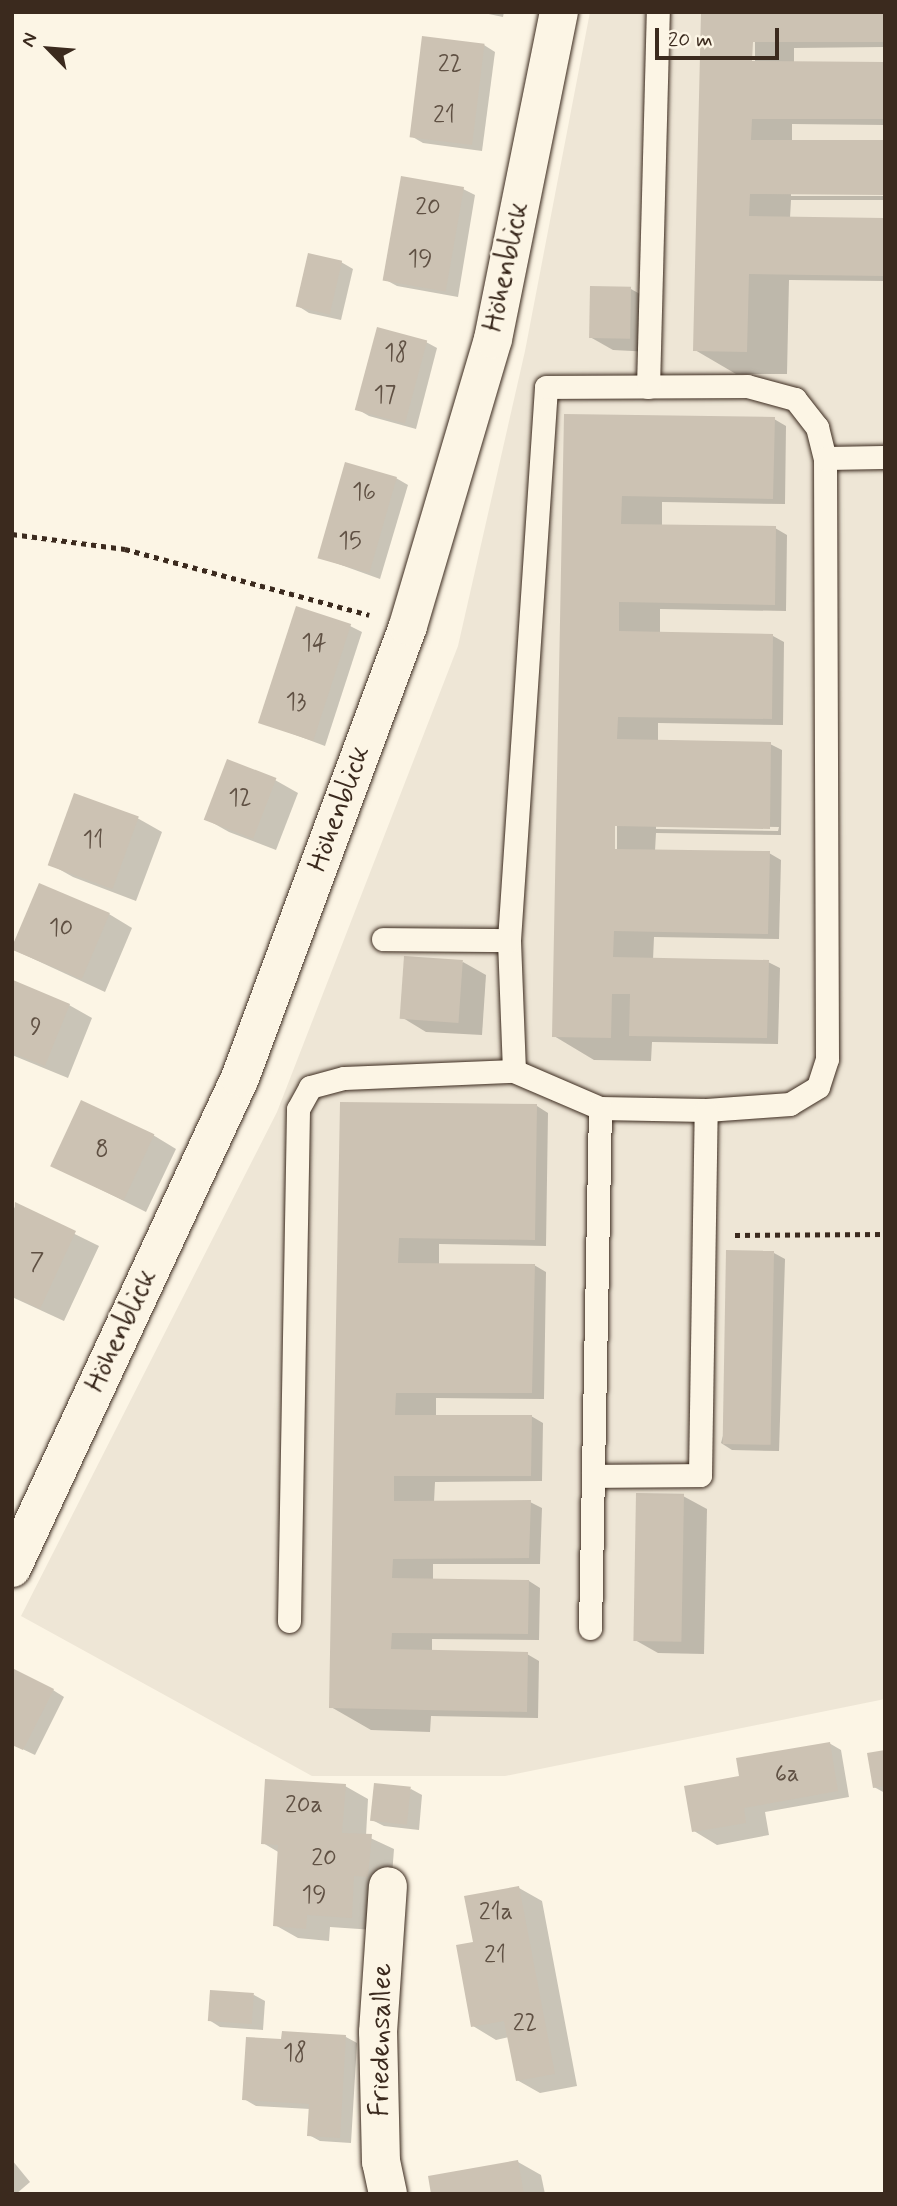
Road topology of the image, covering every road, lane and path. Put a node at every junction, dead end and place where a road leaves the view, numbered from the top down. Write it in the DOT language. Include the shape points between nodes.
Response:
graph roads {
  1 [pos="559,12"];
  2 [pos="658,12"];
  3 [pos="648,387"];
  4 [pos="885,457"];
  5 [pos="825,458"];
  6 [pos="12,534"];
  7 [pos="408,625"];
  8 [pos="383,939"];
  9 [pos="509,940"];
  10 [pos="514,1071"];
  11 [pos="600,1108"];
  12 [pos="706,1110"];
  13 [pos="885,1234"];
  14 [pos="703,1235"];
  15 [pos="593,1476"];
  16 [pos="12,1567"];
  17 [pos="289,1621"];
  18 [pos="590,1628"];
  19 [pos="388,1886"];
  20 [pos="388,2194"];
  1 -- 7 [label="street, Höhenblick" via="493,339"];
  2 -- 3 [label="lane"];
  3 -- 5 [label="lane" via="747,386 795,399 817,427"];
  3 -- 9 [label="lane" via="546,387"];
  4 -- 5 [label="lane"];
  5 -- 12 [label="lane" via="827,1059 818,1087 790,1104"];
  6 -- 7 [label="path" via="125,549"];
  7 -- 16 [label="street, Höhenblick" via="240,1078"];
  8 -- 9 [label="lane"];
  9 -- 10 [label="lane"];
  10 -- 11 [label="lane"];
  10 -- 17 [label="lane" via="344,1078 310,1087 298,1109"];
  11 -- 12 [label="lane"];
  11 -- 15 [label="lane"];
  12 -- 14 [label="lane"];
  13 -- 14 [label="path"];
  14 -- 15 [label="lane" via="700,1475"];
  15 -- 18 [label="lane"];
  19 -- 20 [label="street, Friedensallee" via="378,2032 381,2162"];
}
